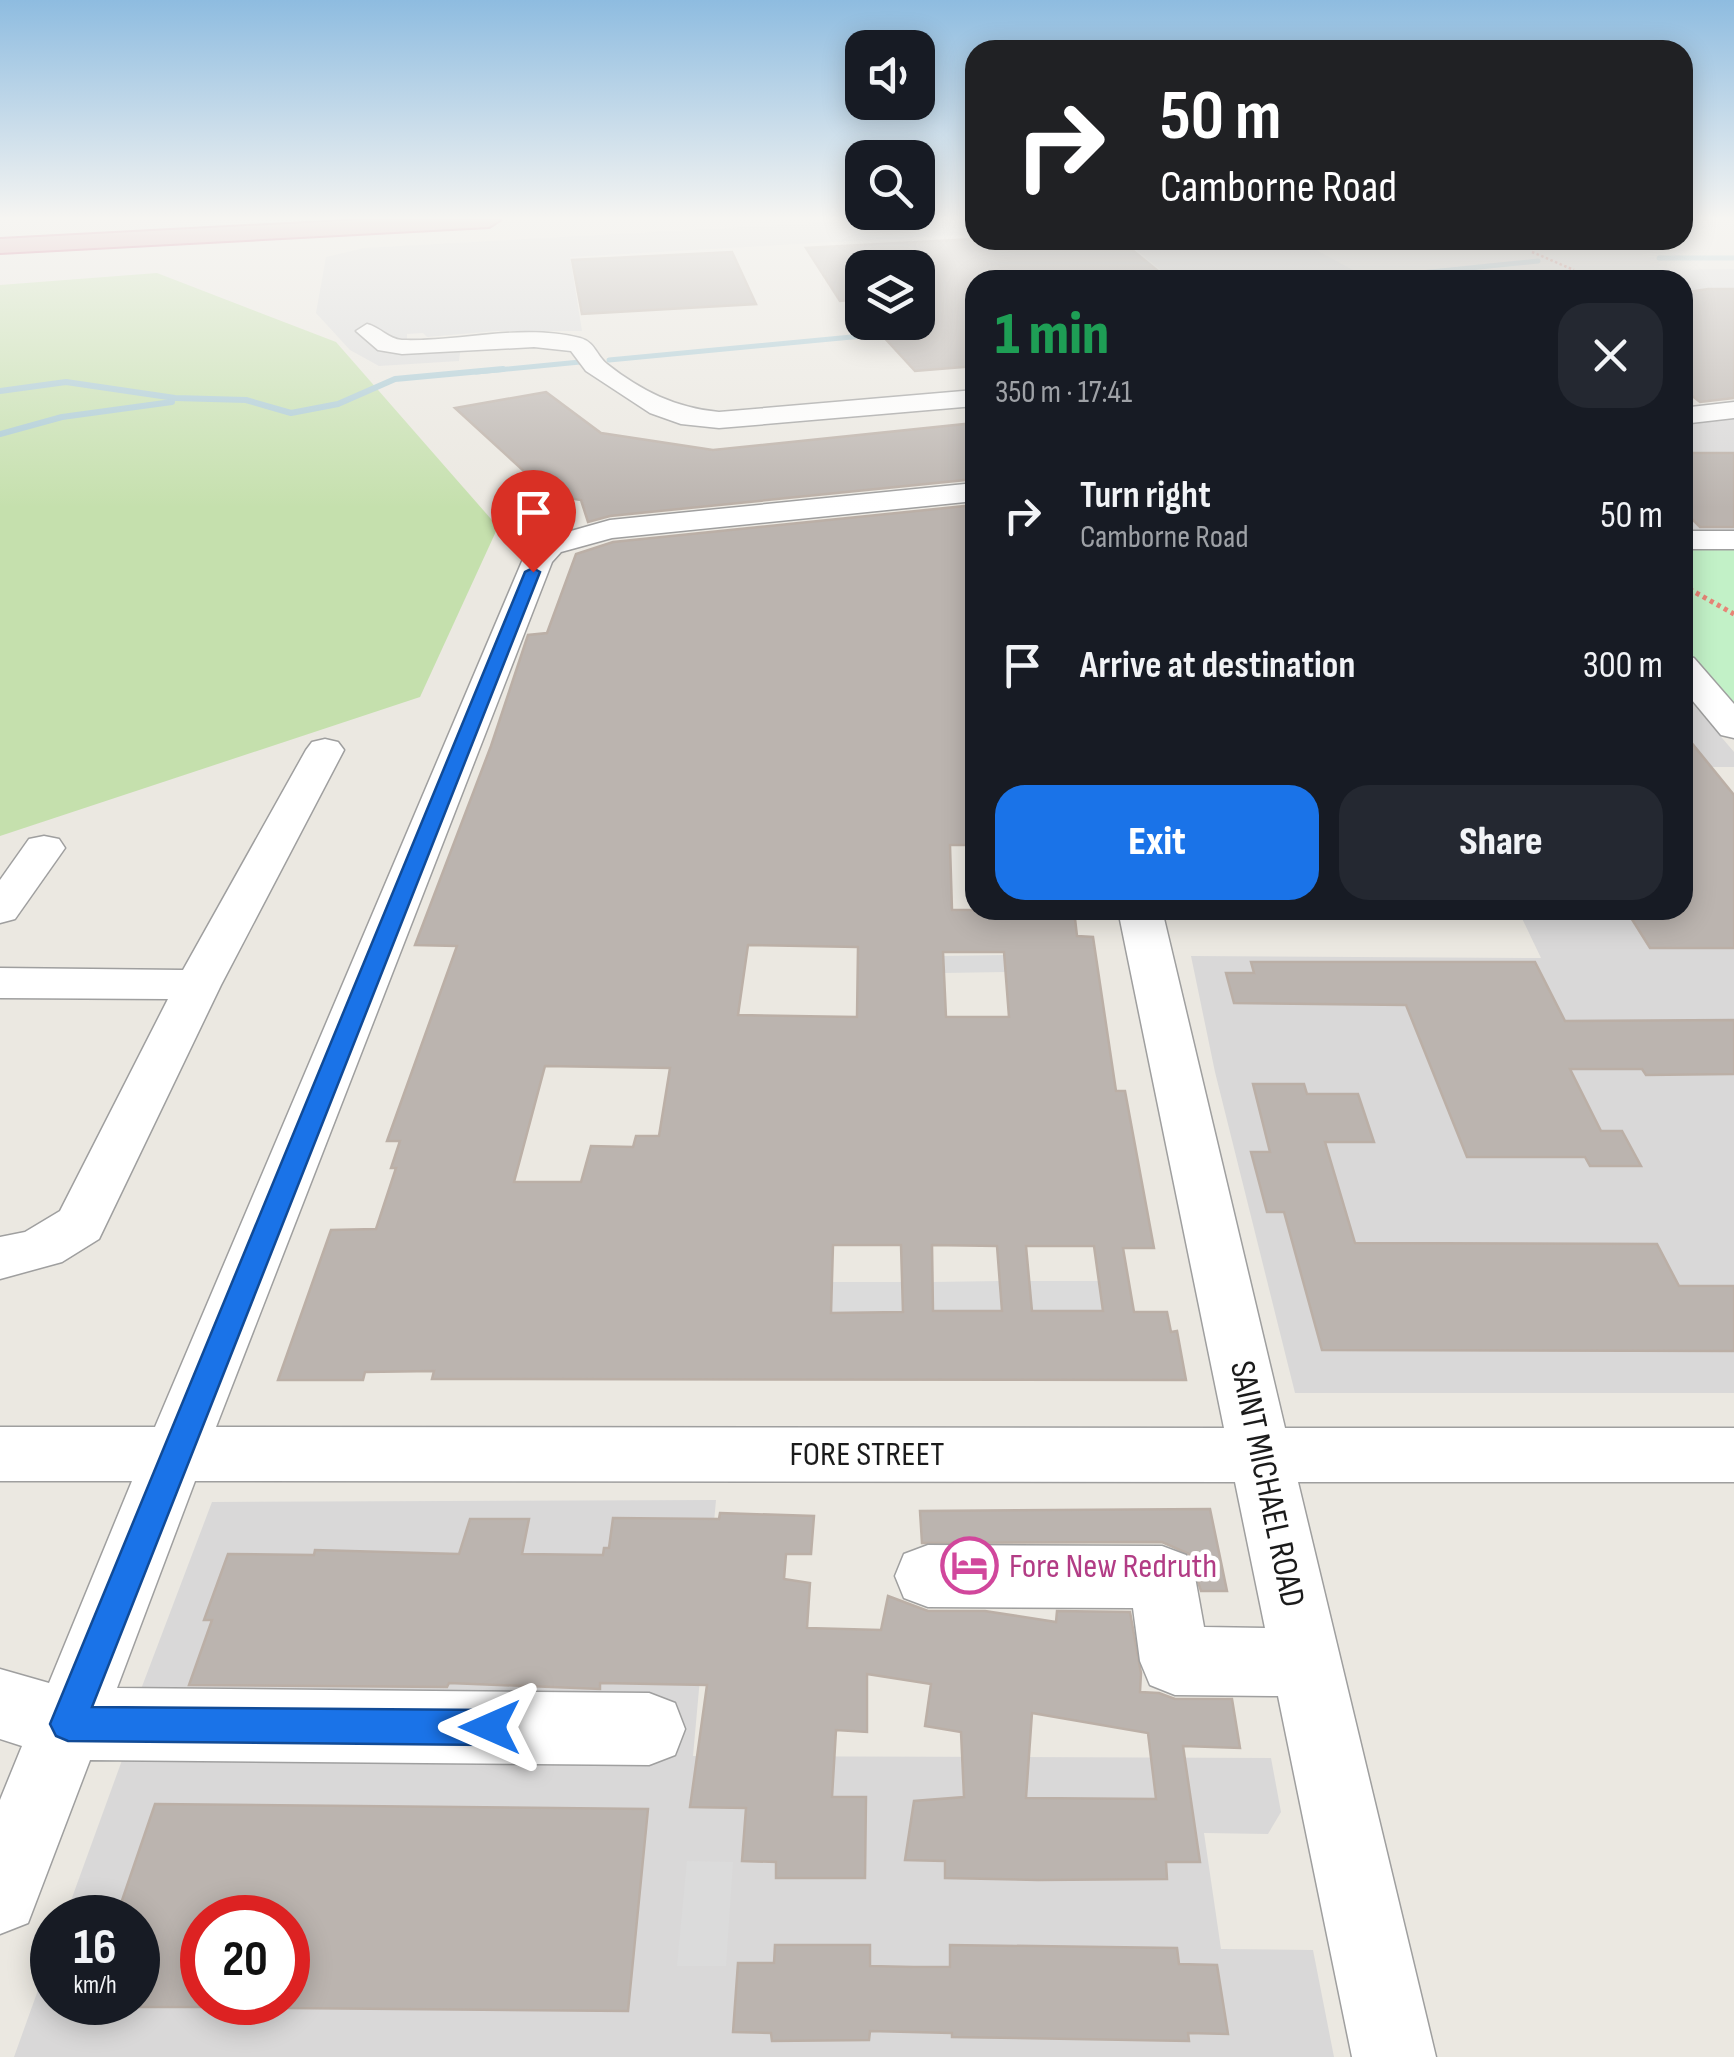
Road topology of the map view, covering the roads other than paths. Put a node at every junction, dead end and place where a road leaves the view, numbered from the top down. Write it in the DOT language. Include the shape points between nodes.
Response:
graph roads {
  1 [pos="367,331"];
  2 [pos="1734,398"];
  3 [pos="965,399"];
  4 [pos="1693,403"];
  5 [pos="1734,410"];
  6 [pos="1693,415"];
  7 [pos="965,483"];
  8 [pos="965,493"];
  9 [pos="801,508"];
  10 [pos="1693,540"];
  11 [pos="1734,540"];
  12 [pos="1693,678"];
  13 [pos="1734,727"];
  14 [pos="325,750"];
  15 [pos="44,848"];
  16 [pos="0,910"];
  17 [pos="1142,920"];
  18 [pos="0,983"];
  19 [pos="198,984"];
  20 [pos="0,1258"];
  21 [pos="1260,1453"];
  22 [pos="0,1454"];
  23 [pos="174,1455"];
  24 [pos="1734,1455"];
  25 [pos="928,1576"];
  26 [pos="1306,1662"];
  27 [pos="0,1704"];
  28 [pos="68,1724"];
  29 [pos="649,1728"];
  30 [pos="0,1895"];
  31 [pos="1394,2057"];
  1 -- 3 [label="street" via="402,347 575,344 659,408 681,416 719,420"];
  2 -- 4 [label="street"];
  5 -- 6 [label="street"];
  7 -- 9 [label="street"];
  8 -- 9 [label="street"];
  9 -- 23 [label="street" via="610,529 550,546 538,559"];
  10 -- 11 [label="street"];
  12 -- 13 [label="street"];
  14 -- 19 [label="street"];
  15 -- 16 [label="street"];
  17 -- 21 [label="street, SAINT MICHAEL ROAD"];
  18 -- 19 [label="street"];
  19 -- 20 [label="street" via="80,1225 36,1252"];
  21 -- 23 [label="street, FORE STREET"];
  21 -- 24 [label="street, FORE STREET"];
  21 -- 26 [label="street, SAINT MICHAEL ROAD"];
  22 -- 23 [label="street, FORE STREET"];
  23 -- 28 [label="street"];
  25 -- 26 [label="street" via="1162,1577 1175,1661"];
  26 -- 31 [label="street, SAINT MICHAEL ROAD"];
  27 -- 28 [label="street"];
  28 -- 29 [label="street"];
  28 -- 30 [label="street"];
}
